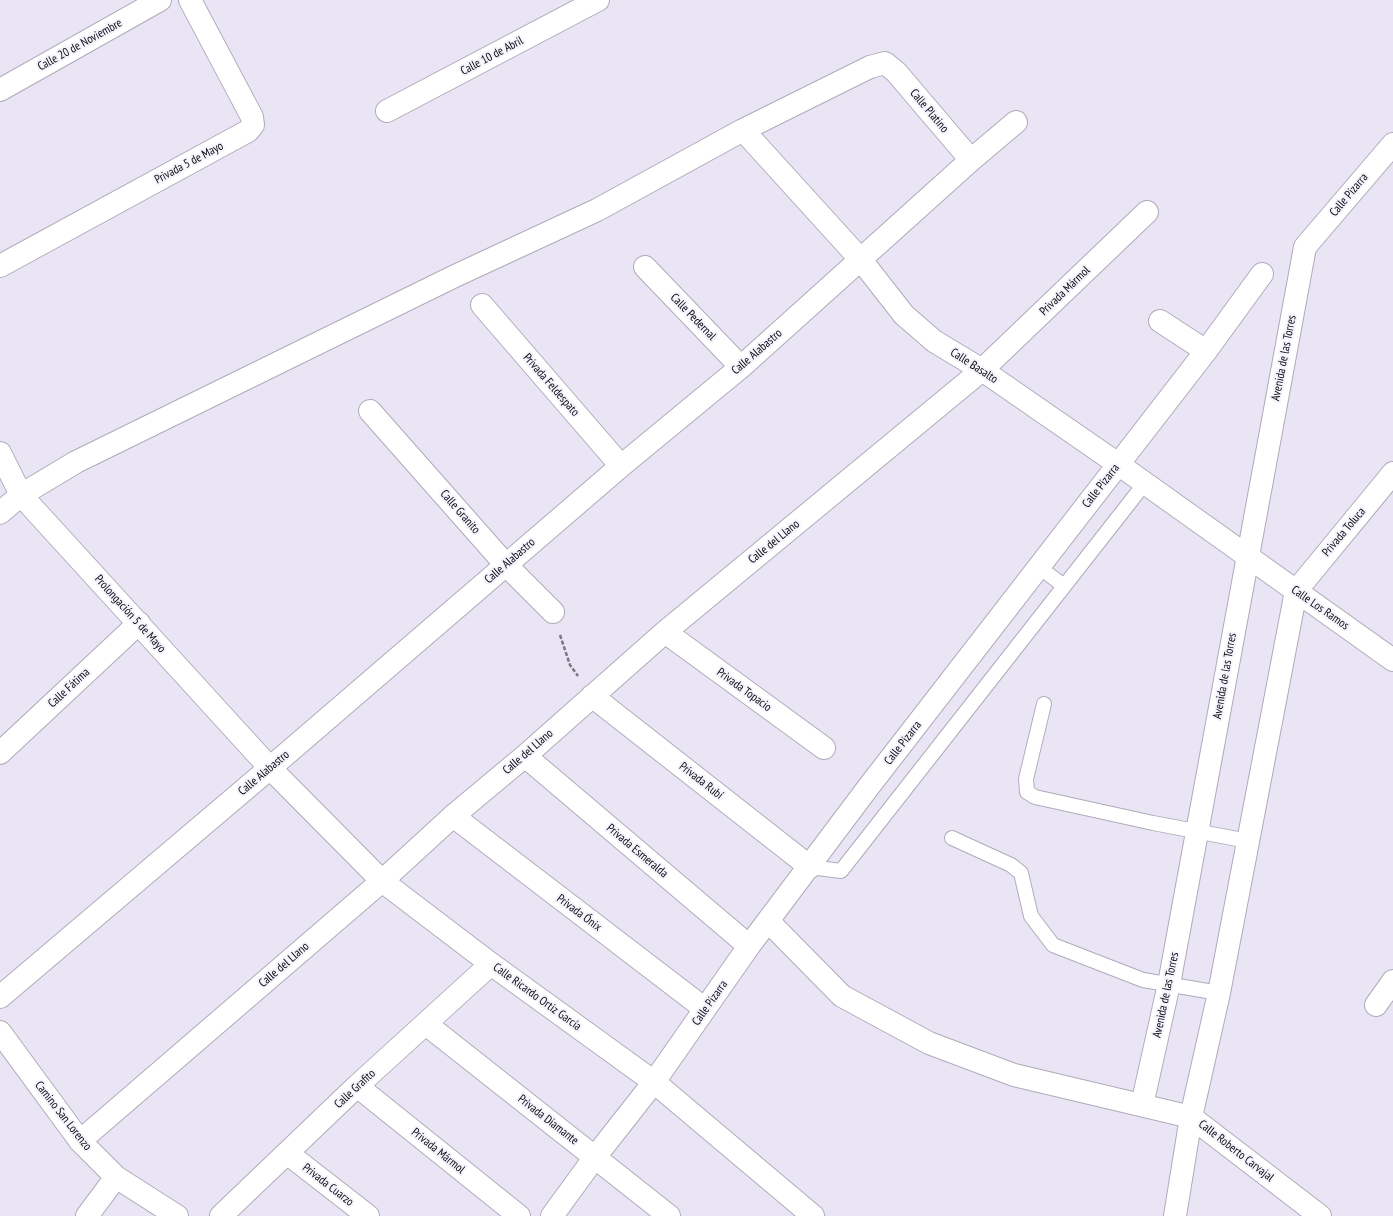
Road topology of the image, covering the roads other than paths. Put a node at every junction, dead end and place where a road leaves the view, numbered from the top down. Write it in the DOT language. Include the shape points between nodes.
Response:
graph roads {
  1 [pos="160,0"];
  2 [pos="190,0"];
  3 [pos="598,0"];
  4 [pos="0,90"];
  5 [pos="387,111"];
  6 [pos="1016,122"];
  7 [pos="743,130"];
  8 [pos="1393,144"];
  9 [pos="971,160"];
  10 [pos="1147,212"];
  11 [pos="1305,247"];
  12 [pos="861,260"];
  13 [pos="0,266"];
  14 [pos="645,267"];
  15 [pos="1262,274"];
  16 [pos="482,305"];
  17 [pos="1160,321"];
  18 [pos="1206,351"];
  19 [pos="741,367"];
  20 [pos="982,370"];
  21 [pos="370,411"];
  22 [pos="0,453"];
  23 [pos="1118,464"];
  24 [pos="620,466"];
  25 [pos="1393,473"];
  26 [pos="1144,483"];
  27 [pos="21,495"];
  28 [pos="0,512"];
  29 [pos="1247,556"];
  30 [pos="506,565"];
  31 [pos="1039,567"];
  32 [pos="1064,586"];
  33 [pos="1296,591"];
  34 [pos="553,612"];
  35 [pos="139,623"];
  36 [pos="665,632"];
  37 [pos="1393,660"];
  38 [pos="592,696"];
  39 [pos="1044,704"];
  40 [pos="824,748"];
  41 [pos="0,753"];
  42 [pos="525,756"];
  43 [pos="270,768"];
  44 [pos="453,816"];
  45 [pos="1197,832"];
  46 [pos="952,838"];
  47 [pos="1248,841"];
  48 [pos="810,867"];
  49 [pos="382,881"];
  50 [pos="768,921"];
  51 [pos="749,946"];
  52 [pos="491,964"];
  53 [pos="1393,981"];
  54 [pos="1169,984"];
  55 [pos="1219,994"];
  56 [pos="0,997"];
  57 [pos="1376,1005"];
  58 [pos="705,1009"];
  59 [pos="426,1024"];
  60 [pos="0,1032"];
  61 [pos="654,1082"];
  62 [pos="357,1086"];
  63 [pos="1142,1104"];
  64 [pos="1192,1117"];
  65 [pos="80,1141"];
  66 [pos="287,1153"];
  67 [pos="595,1157"];
  68 [pos="116,1177"];
  69 [pos="87,1216"];
  70 [pos="177,1216"];
  71 [pos="220,1216"];
  72 [pos="368,1216"];
  73 [pos="519,1216"];
  74 [pos="552,1216"];
  75 [pos="669,1216"];
  76 [pos="813,1216"];
  77 [pos="1175,1216"];
  78 [pos="1320,1216"];
  1 -- 4 [label="street, Calle 20 de Noviembre"];
  2 -- 13 [label="street, Privada 5 de Mayo" via="252,117 248,131"];
  3 -- 5 [label="street, Calle 10 de Abril"];
  6 -- 9 [label="street, Calle Alabastro"];
  7 -- 9 [label="street, Calle Platino" via="870,67 885,63 896,72"];
  7 -- 12 [label="street, Calle Basalto"];
  7 -- 27 [label="street" via="597,210 455,276 76,462"];
  8 -- 11 [label="street, Calle Pizarra"];
  9 -- 12 [label="street, Calle Alabastro"];
  10 -- 20 [label="street, Privada Mármol"];
  11 -- 29 [label="street, Avenida de las Torres"];
  12 -- 19 [label="street, Calle Alabastro"];
  12 -- 20 [label="street, Calle Basalto" via="904,315 934,341"];
  14 -- 19 [label="street, Calle Pedernal"];
  15 -- 18 [label="street, Calle Pizarra"];
  16 -- 24 [label="street, Privada Feldespato"];
  17 -- 18 [label="street"];
  18 -- 23 [label="street, Calle Pizarra"];
  19 -- 24 [label="street, Calle Alabastro"];
  20 -- 23 [label="street, Calle Basalto"];
  20 -- 36 [label="street, Calle del Llano"];
  21 -- 30 [label="street, Calle Granito"];
  22 -- 27 [label="street, Prolongación 5 de Mayo"];
  23 -- 26 [label="street, Calle Basalto"];
  23 -- 31 [label="street, Calle Pizarra"];
  24 -- 30 [label="street, Calle Alabastro"];
  25 -- 33 [label="street, Privada Toluca"];
  26 -- 29 [label="street, Calle Basalto"];
  26 -- 32 [label="lane"];
  27 -- 28 [label="street"];
  27 -- 35 [label="street, Prolongación 5 de Mayo"];
  29 -- 33 [label="street, Calle Los Ramos"];
  29 -- 45 [label="street, Avenida de las Torres"];
  30 -- 34 [label="street, Calle Granito"];
  30 -- 43 [label="street, Calle Alabastro"];
  31 -- 32 [label="lane"];
  31 -- 48 [label="street, Calle Pizarra" via="870,785"];
  32 -- 48 [label="lane" via="841,871"];
  33 -- 37 [label="street, Calle Los Ramos"];
  33 -- 47 [label="street"];
  35 -- 41 [label="street, Calle Fátima"];
  35 -- 43 [label="street, Prolongación 5 de Mayo"];
  36 -- 38 [label="street, Calle del Llano"];
  36 -- 40 [label="street, Privada Topacio"];
  38 -- 42 [label="street, Calle del Llano"];
  38 -- 48 [label="street, Privada Rubí"];
  39 -- 45 [label="lane" via="1026,779 1027,792 1035,797"];
  42 -- 44 [label="street, Calle del Llano"];
  42 -- 51 [label="street, Privada Esmeralda"];
  43 -- 49 [label="street, Calle Ricardo Ortiz García"];
  43 -- 56 [label="street, Calle Alabastro"];
  44 -- 49 [label="street, Calle del Llano"];
  44 -- 58 [label="street, Privada Ónix"];
  45 -- 47 [label="lane"];
  45 -- 54 [label="street, Avenida de las Torres"];
  46 -- 54 [label="lane" via="1010,865 1021,873 1031,916 1053,945 1143,980"];
  47 -- 55 [label="street"];
  48 -- 50 [label="street, Calle Pizarra"];
  49 -- 52 [label="street, Calle Ricardo Ortiz García"];
  49 -- 65 [label="street, Calle del Llano"];
  50 -- 51 [label="street, Calle Pizarra"];
  50 -- 63 [label="street, Calle Roberto Carvajal" via="842,996 929,1043 1014,1074"];
  51 -- 58 [label="street, Calle Pizarra"];
  52 -- 59 [label="street, Calle Grafito"];
  52 -- 61 [label="street, Calle Ricardo Ortiz García"];
  53 -- 57 [label="street"];
  54 -- 55 [label="lane"];
  54 -- 63 [label="street, Avenida de las Torres"];
  55 -- 64 [label="street"];
  58 -- 61 [label="street, Calle Pizarra"];
  59 -- 62 [label="street, Calle Grafito"];
  59 -- 67 [label="street, Privada Diamante"];
  60 -- 65 [label="street, Camino San Lorenzo"];
  61 -- 67 [label="street, Calle Pizarra"];
  61 -- 76 [label="street, Calle Ricardo Ortiz García"];
  62 -- 66 [label="street, Calle Grafito"];
  62 -- 73 [label="street, Privada Mármol"];
  63 -- 64 [label="street, Calle Roberto Carvajal"];
  64 -- 77 [label="street"];
  64 -- 78 [label="street, Calle Roberto Carvajal"];
  65 -- 68 [label="street, Camino San Lorenzo"];
  66 -- 71 [label="street, Calle Grafito"];
  66 -- 72 [label="street, Privada Cuarzo"];
  67 -- 74 [label="street, Calle Pizarra"];
  67 -- 75 [label="street, Privada Diamante"];
  68 -- 69 [label="street"];
  68 -- 70 [label="street, Camino San Lorenzo"];
}
